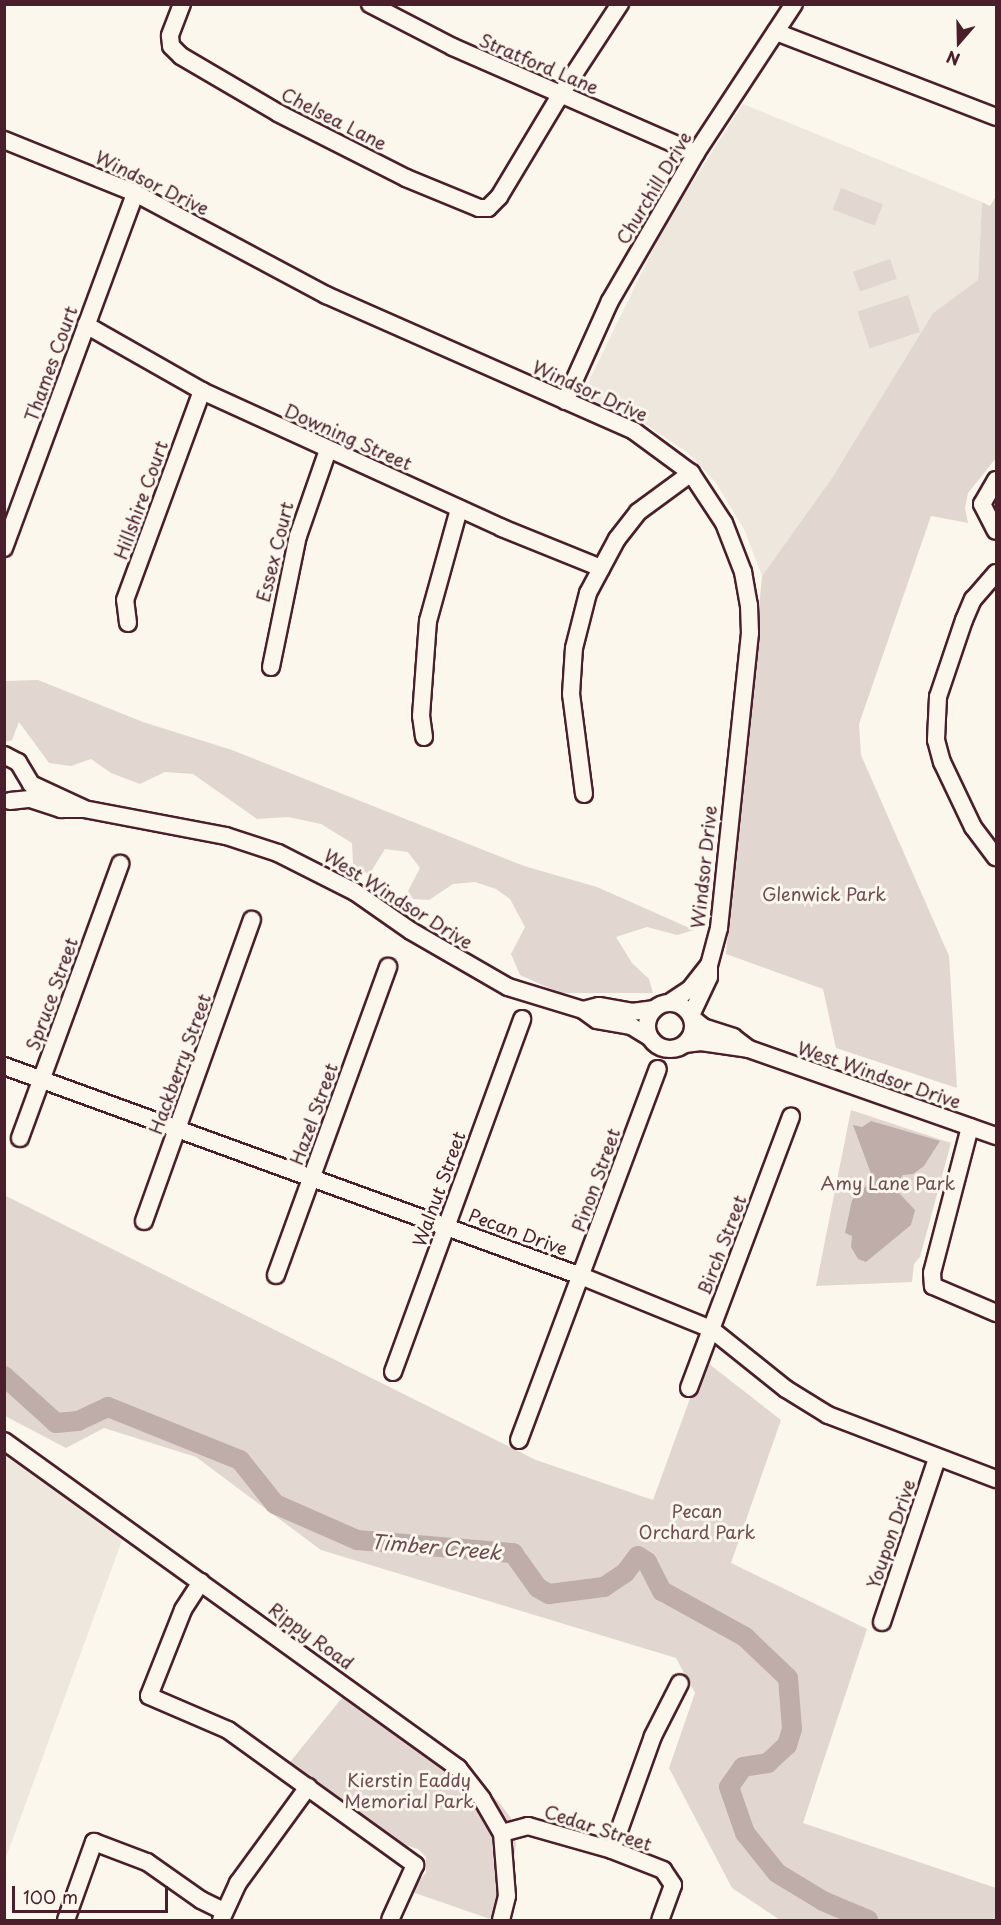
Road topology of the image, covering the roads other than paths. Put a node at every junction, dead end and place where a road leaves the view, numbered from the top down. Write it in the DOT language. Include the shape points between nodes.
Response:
graph roads {
  1 [pos="182,4"];
  2 [pos="370,4"];
  3 [pos="620,4"];
  4 [pos="794,4"];
  5 [pos="776,32"];
  6 [pos="561,94"];
  7 [pos="996,117"];
  8 [pos="4,140"];
  9 [pos="696,153"];
  10 [pos="135,193"];
  11 [pos="86,325"];
  12 [pos="202,391"];
  13 [pos="565,401"];
  14 [pos="328,450"];
  15 [pos="691,473"];
  16 [pos="996,480"];
  17 [pos="459,509"];
  18 [pos="996,531"];
  19 [pos="4,548"];
  20 [pos="601,568"];
  21 [pos="996,573"];
  22 [pos="128,623"];
  23 [pos="271,667"];
  24 [pos="424,737"];
  25 [pos="4,755"];
  26 [pos="25,775"];
  27 [pos="584,794"];
  28 [pos="7,803"];
  29 [pos="84,809"];
  30 [pos="996,856"];
  31 [pos="120,864"];
  32 [pos="252,920"];
  33 [pos="709,965"];
  34 [pos="388,967"];
  35 [pos="661,1006"];
  36 [pos="583,1010"];
  37 [pos="691,1016"];
  38 [pos="522,1019"];
  39 [pos="649,1037"];
  40 [pos="685,1044"];
  41 [pos="749,1049"];
  42 [pos="4,1066"];
  43 [pos="658,1069"];
  44 [pos="41,1080"];
  45 [pos="791,1117"];
  46 [pos="970,1127"];
  47 [pos="177,1131"];
  48 [pos="996,1136"];
  49 [pos="20,1138"];
  50 [pos="311,1179"];
  51 [pos="144,1221"];
  52 [pos="446,1227"];
  53 [pos="276,1275"];
  54 [pos="581,1276"];
  55 [pos="996,1313"];
  56 [pos="711,1329"];
  57 [pos="393,1372"];
  58 [pos="689,1388"];
  59 [pos="519,1440"];
  60 [pos="4,1441"];
  61 [pos="937,1459"];
  62 [pos="996,1479"];
  63 [pos="201,1582"];
  64 [pos="882,1622"];
  65 [pos="680,1683"];
  66 [pos="308,1787"];
  67 [pos="502,1833"];
  68 [pos="612,1850"];
  69 [pos="222,1916"];
  70 [pos="66,1920"];
  71 [pos="390,1920"];
  72 [pos="501,1920"];
  73 [pos="660,1920"];
  1 -- 6 [label="street, Chelsea Lane" via="170,36 171,46 211,76 406,178 478,208 488,208 500,197"];
  2 -- 6 [label="street, Stratford Lane" via="426,35"];
  3 -- 6 [label="street"];
  4 -- 5 [label="street, Churchill Drive"];
  5 -- 7 [label="street"];
  5 -- 9 [label="street, Churchill Drive"];
  6 -- 9 [label="street, Stratford Lane"];
  8 -- 10 [label="street, Windsor Drive"];
  9 -- 13 [label="street, Churchill Drive" via="610,301"];
  10 -- 11 [label="street, Thames Court"];
  10 -- 13 [label="street, Windsor Drive" via="326,295"];
  11 -- 12 [label="street, Downing Street"];
  11 -- 19 [label="street, Thames Court"];
  12 -- 14 [label="street, Downing Street"];
  12 -- 22 [label="street, Hillshire Court" via="125,600"];
  13 -- 15 [label="street, Windsor Drive" via="646,437"];
  14 -- 17 [label="street, Downing Street"];
  14 -- 23 [label="street, Essex Court" via="298,536"];
  15 -- 20 [label="street" via="638,512"];
  15 -- 33 [label="street, Windsor Drive" via="724,523 743,572 750,633 719,928"];
  16 -- 18 [label="street" via="982,504"];
  17 -- 20 [label="street, Downing Street"];
  17 -- 24 [label="street" via="428,621 421,716"];
  20 -- 27 [label="street" via="588,593 574,648 571,694"];
  21 -- 30 [label="street" via="973,599 964,620 938,697 936,740 942,762 973,827"];
  25 -- 26 [label="street, West Windsor Drive" via="18,762"];
  26 -- 28 [label="street, West Windsor Drive" via="23,789"];
  26 -- 29 [label="street, West Windsor Drive" via="32,784"];
  28 -- 29 [label="street, West Windsor Drive" via="30,799 62,809"];
  29 -- 36 [label="street, West Windsor Drive" via="226,836 278,853 355,892 411,931 508,987"];
  31 -- 44 [label="street, Spruce Street"];
  32 -- 47 [label="street, Hackberry Street"];
  33 -- 35 [label="street, Windsor Drive" via="690,989"];
  33 -- 37 [label="street, Windsor Drive" via="709,977"];
  34 -- 50 [label="street, Hazel Street"];
  35 -- 36 [label="street, West Windsor Drive" via="632,1012 599,1006"];
  35 -- 37 [label="street, West Windsor Drive"];
  35 -- 39 [label="street" via="646,1025"];
  36 -- 39 [label="street, West Windsor Drive" via="597,1020 631,1026"];
  37 -- 40 [label="street" via="693,1029"];
  37 -- 41 [label="street, West Windsor Drive" via="703,1027 733,1037"];
  38 -- 52 [label="street, Walnut Street"];
  39 -- 40 [label="street, West Windsor Drive" via="665,1049"];
  40 -- 41 [label="street, West Windsor Drive" via="701,1042"];
  41 -- 46 [label="street, West Windsor Drive"];
  42 -- 44 [label="street, Pecan Drive"];
  43 -- 54 [label="street, Pinon Street"];
  44 -- 47 [label="street, Pecan Drive"];
  44 -- 49 [label="street, Spruce Street"];
  45 -- 56 [label="street, Birch Street"];
  46 -- 48 [label="street, West Windsor Drive"];
  46 -- 55 [label="street" via="932,1273 933,1286"];
  47 -- 50 [label="street, Pecan Drive"];
  47 -- 51 [label="street, Hackberry Street"];
  50 -- 52 [label="street, Pecan Drive"];
  50 -- 53 [label="street, Hazel Street"];
  52 -- 54 [label="street, Pecan Drive"];
  52 -- 57 [label="street, Walnut Street"];
  54 -- 56 [label="street, Pecan Drive"];
  54 -- 59 [label="street, Pinon Street"];
  56 -- 58 [label="street, Birch Street"];
  56 -- 61 [label="street, Pecan Drive" via="786,1389 828,1415"];
  60 -- 63 [label="street, Rippy Road"];
  61 -- 62 [label="street, Pecan Drive"];
  61 -- 64 [label="street, Youpon Drive"];
  63 -- 66 [label="street" via="183,1610 149,1696 228,1730"];
  63 -- 67 [label="street, Rippy Road" via="458,1768"];
  65 -- 68 [label="street" via="653,1736"];
  66 -- 69 [label="street" via="238,1883"];
  66 -- 71 [label="street" via="414,1865"];
  67 -- 68 [label="street, Cedar Street" via="528,1826"];
  67 -- 72 [label="street, Rippy Road" via="507,1896"];
  68 -- 73 [label="street, Cedar Street" via="663,1870 674,1885"];
  69 -- 70 [label="street" via="147,1862 94,1842"];
}
